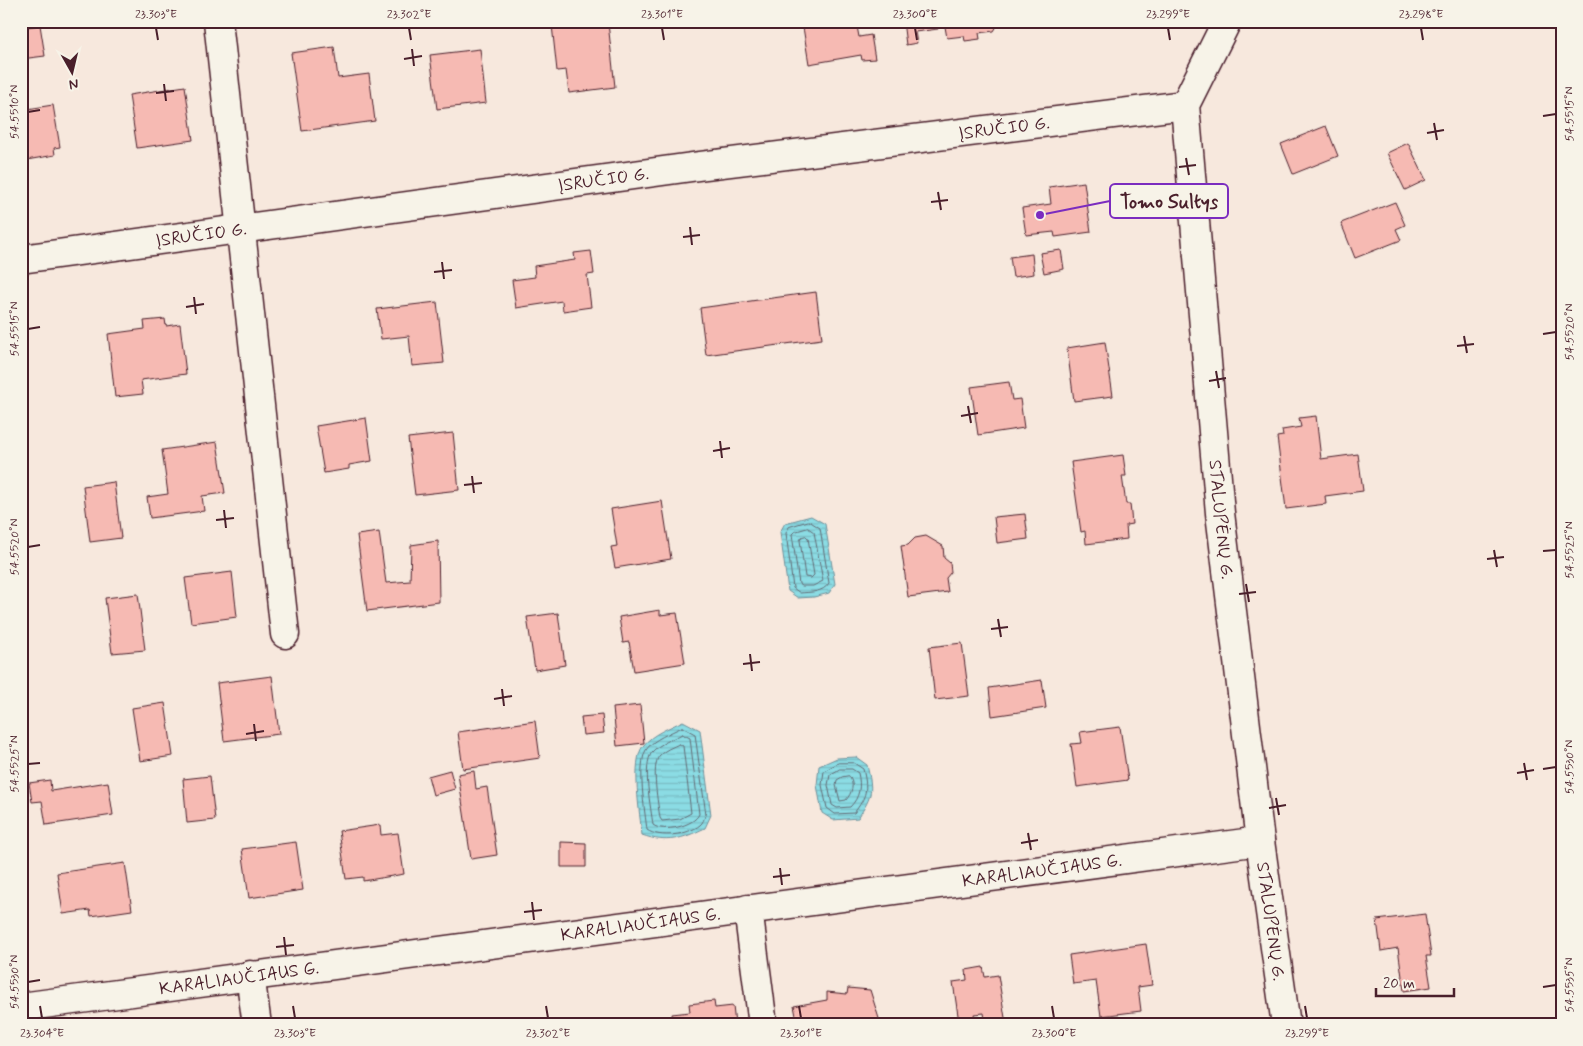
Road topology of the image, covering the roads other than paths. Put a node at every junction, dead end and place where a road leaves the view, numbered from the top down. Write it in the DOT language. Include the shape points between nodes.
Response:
graph roads {
  1 [pos="218,21"];
  2 [pos="1227,21"];
  3 [pos="1186,105"];
  4 [pos="242,228"];
  5 [pos="21,259"];
  6 [pos="285,634"];
  7 [pos="1260,841"];
  8 [pos="748,909"];
  9 [pos="250,975"];
  10 [pos="21,1007"];
  11 [pos="257,1025"];
  12 [pos="763,1025"];
  13 [pos="1286,1025"];
  1 -- 4 [label="street"];
  2 -- 3 [label="street"];
  3 -- 4 [label="street, ĮSRUČIO G."];
  3 -- 7 [label="street, STALUPĖNŲ G." via="1220,513"];
  4 -- 5 [label="street, ĮSRUČIO G."];
  4 -- 6 [label="street"];
  7 -- 8 [label="street, KARALIAUČIAUS G."];
  7 -- 13 [label="street, STALUPĖNŲ G."];
  8 -- 9 [label="street, KARALIAUČIAUS G."];
  8 -- 12 [label="street"];
  9 -- 10 [label="street, KARALIAUČIAUS G."];
  9 -- 11 [label="street"];
}
